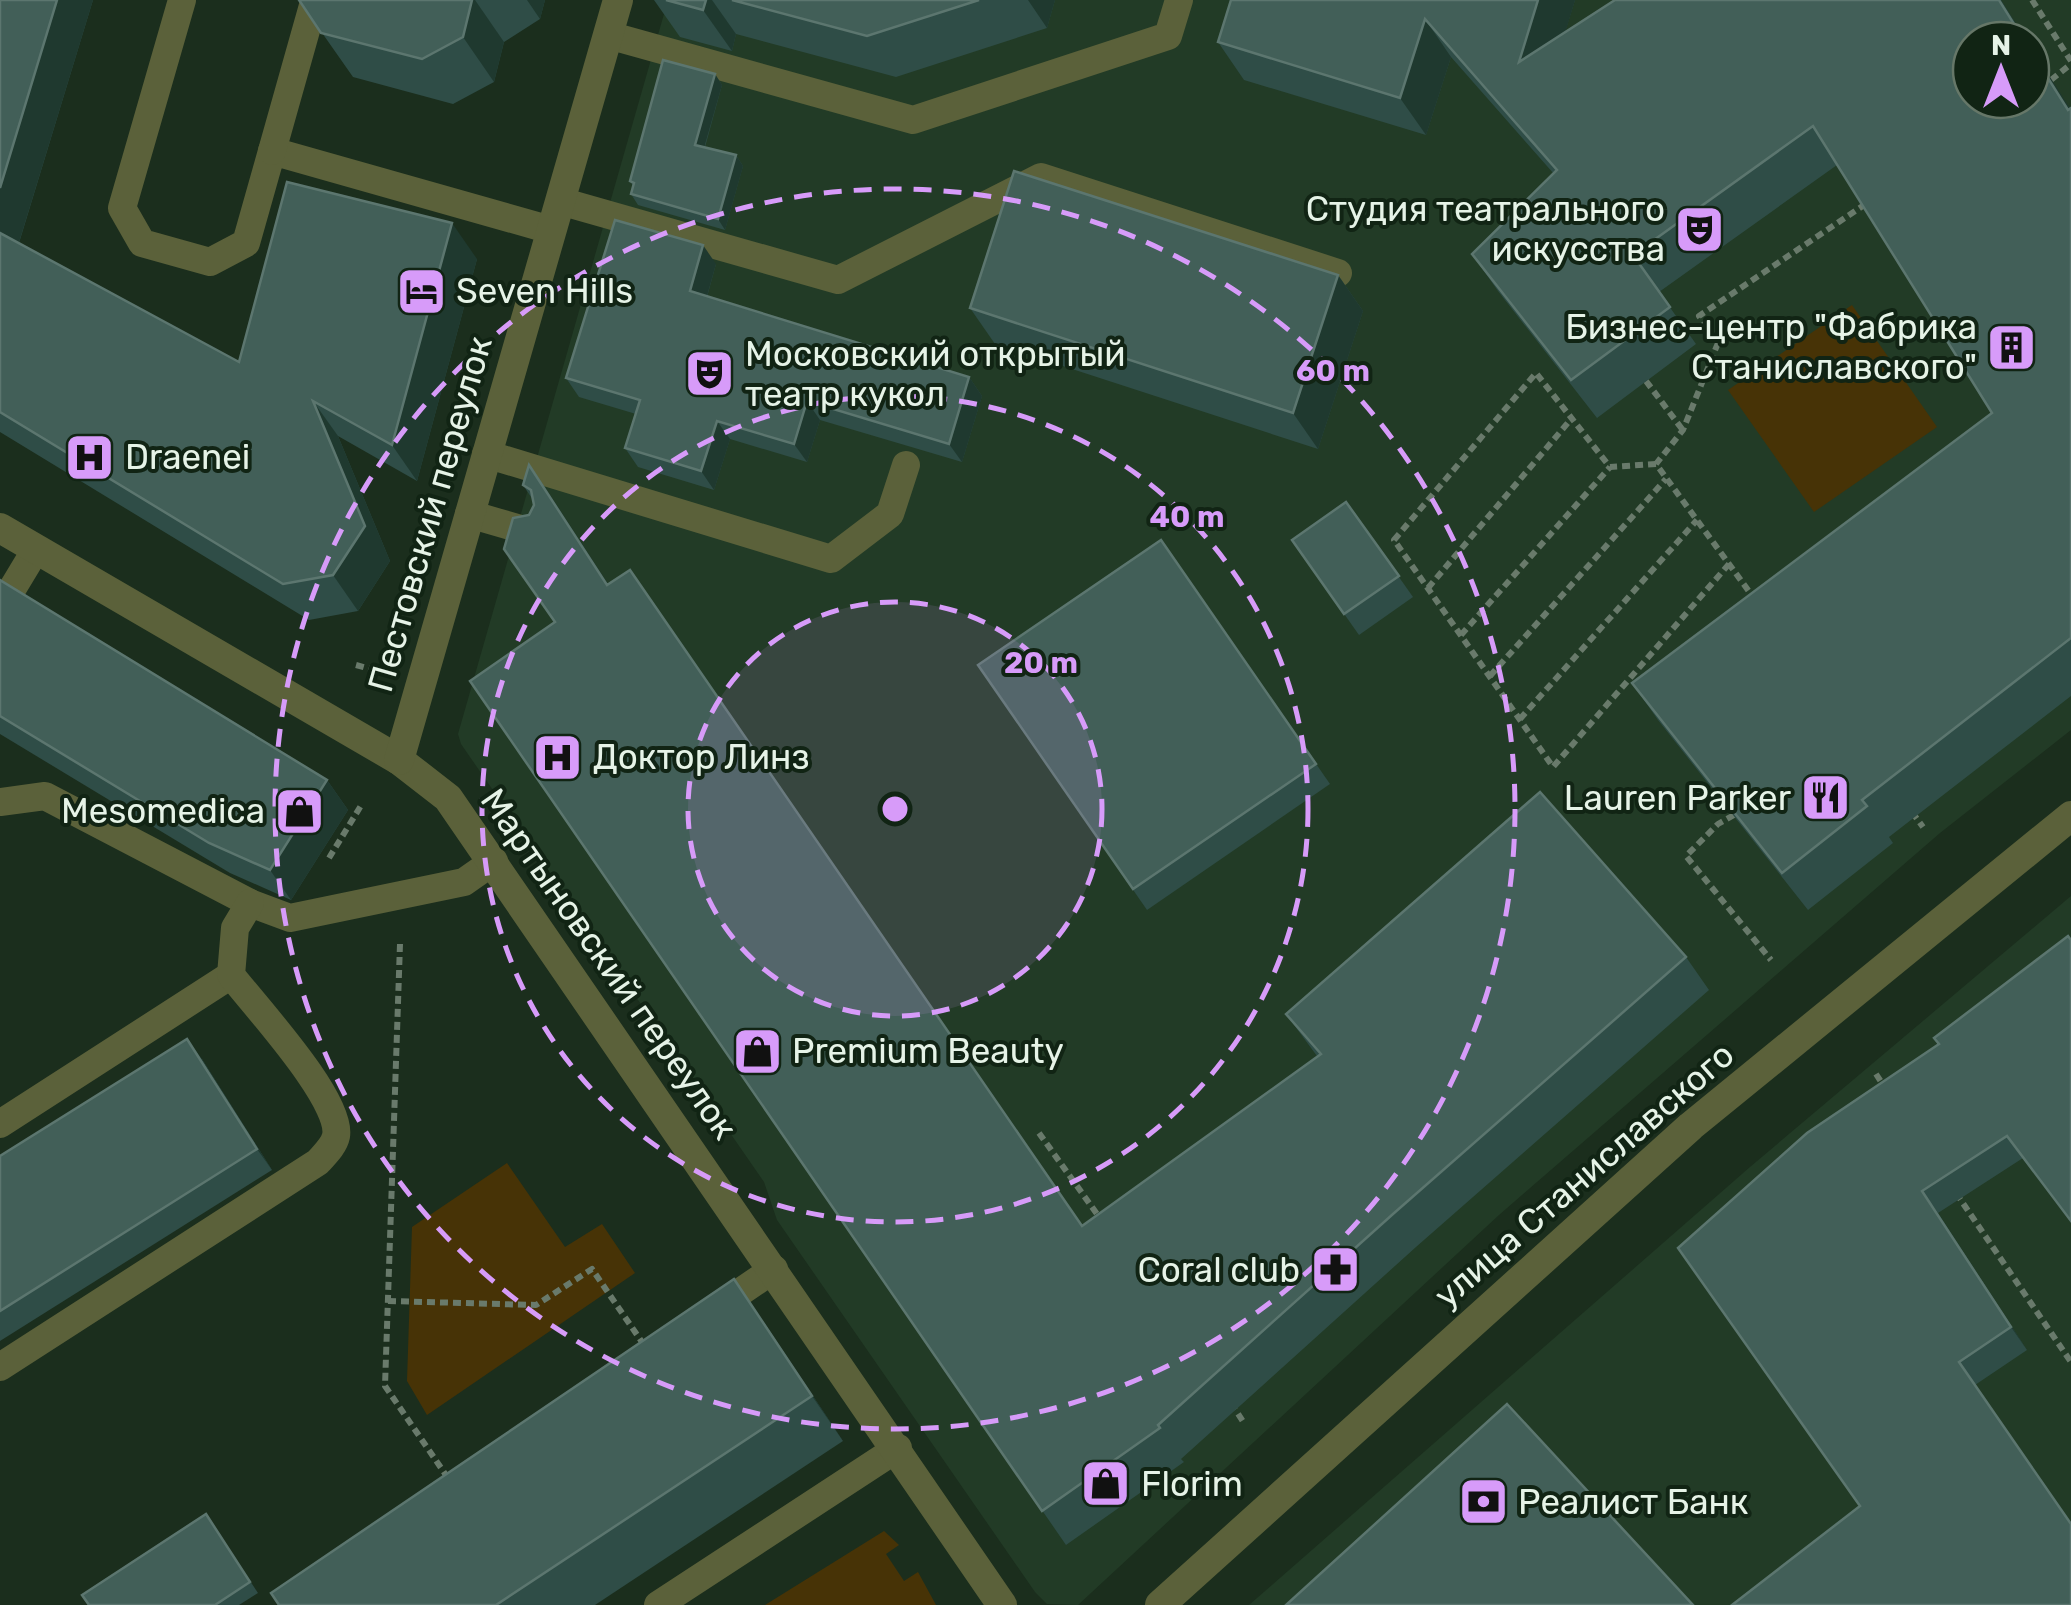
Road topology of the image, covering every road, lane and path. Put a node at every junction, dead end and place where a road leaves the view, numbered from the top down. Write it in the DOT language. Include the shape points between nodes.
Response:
graph roads {
  1 [pos="182,0"];
  2 [pos="618,0"];
  3 [pos="1179,0"];
  4 [pos="2032,0"];
  5 [pos="314,2"];
  6 [pos="608,35"];
  7 [pos="2071,63"];
  8 [pos="2052,80"];
  9 [pos="272,151"];
  10 [pos="1870,200"];
  11 [pos="555,216"];
  12 [pos="1338,273"];
  13 [pos="1646,381"];
  14 [pos="1572,418"];
  15 [pos="1683,430"];
  16 [pos="486,454"];
  17 [pos="1656,464"];
  18 [pos="906,465"];
  19 [pos="1610,467"];
  20 [pos="1666,478"];
  21 [pos="470,514"];
  22 [pos="1697,520"];
  23 [pos="0,528"];
  24 [pos="542,535"];
  25 [pos="36,551"];
  26 [pos="1729,564"];
  27 [pos="1428,588"];
  28 [pos="0,609"];
  29 [pos="1763,610"];
  30 [pos="1461,635"];
  31 [pos="1490,676"];
  32 [pos="1520,719"];
  33 [pos="399,760"];
  34 [pos="1900,796"];
  35 [pos="0,802"];
  36 [pos="1734,816"];
  37 [pos="2071,816"];
  38 [pos="1923,827"];
  39 [pos="494,862"];
  40 [pos="401,894"];
  41 [pos="250,903"];
  42 [pos="1771,960"];
  43 [pos="231,975"];
  44 [pos="1876,1074"];
  45 [pos="1886,1090"];
  46 [pos="0,1124"];
  47 [pos="1039,1133"];
  48 [pos="1952,1186"];
  49 [pos="1104,1222"];
  50 [pos="774,1268"];
  51 [pos="388,1301"];
  52 [pos="650,1354"];
  53 [pos="2071,1362"];
  54 [pos="0,1367"];
  55 [pos="1228,1398"];
  56 [pos="1244,1423"];
  57 [pos="898,1448"];
  58 [pos="454,1486"];
  59 [pos="658,1605"];
  60 [pos="1002,1605"];
  61 [pos="1160,1605"];
  1 -- 9 [label="lane" via="122,208 142,243 210,262 246,243"];
  2 -- 6 [label="street, Пестовский переулок"];
  3 -- 6 [label="lane" via="1168,36 913,120"];
  4 -- 7 [label="path"];
  5 -- 9 [label="lane"];
  6 -- 11 [label="street, Пестовский переулок"];
  7 -- 8 [label="path"];
  9 -- 11 [label="lane"];
  10 -- 15 [label="path" via="1698,316 1718,343"];
  11 -- 12 [label="lane" via="838,280 1041,177"];
  11 -- 16 [label="street, Пестовский переулок"];
  13 -- 15 [label="path"];
  14 -- 19 [label="path"];
  14 -- 27 [label="path"];
  14 -- 27 [label="path" via="1536,373 1394,540"];
  15 -- 17 [label="path"];
  16 -- 18 [label="lane" via="831,559 890,514"];
  16 -- 21 [label="street, Пестовский переулок"];
  17 -- 19 [label="path"];
  17 -- 20 [label="path"];
  19 -- 30 [label="path"];
  20 -- 22 [label="path"];
  20 -- 31 [label="path"];
  21 -- 24 [label="lane"];
  21 -- 33 [label="street, Пестовский переулок"];
  22 -- 26 [label="path"];
  22 -- 32 [label="path"];
  23 -- 25 [label="street, Мартыновский переулок"];
  25 -- 28 [label="lane"];
  25 -- 33 [label="street, Мартыновский переулок"];
  26 -- 29 [label="path"];
  26 -- 32 [label="path" via="1553,767"];
  27 -- 30 [label="path"];
  30 -- 31 [label="path"];
  31 -- 32 [label="path"];
  33 -- 39 [label="street, Мартыновский переулок" via="448,798"];
  34 -- 38 [label="path"];
  35 -- 41 [label="lane" via="45,796"];
  36 -- 42 [label="path" via="1686,856"];
  37 -- 61 [label="street, улица Станиславского" via="1691,1126"];
  39 -- 40 [label="lane" via="464,882"];
  39 -- 50 [label="street, Мартыновский переулок"];
  40 -- 41 [label="lane" via="290,918"];
  40 -- 51 [label="path"];
  41 -- 43 [label="lane" via="234,928"];
  43 -- 46 [label="lane"];
  43 -- 54 [label="lane" via="329,1103 336,1136 329,1149"];
  44 -- 45 [label="path"];
  47 -- 49 [label="path"];
  48 -- 53 [label="path"];
  50 -- 52 [label="lane"];
  50 -- 57 [label="street, Мартыновский переулок"];
  51 -- 52 [label="path" via="536,1305 592,1268"];
  51 -- 58 [label="path" via="385,1386"];
  55 -- 56 [label="path"];
  57 -- 59 [label="lane"];
  57 -- 60 [label="street, Мартыновский переулок"];
}
